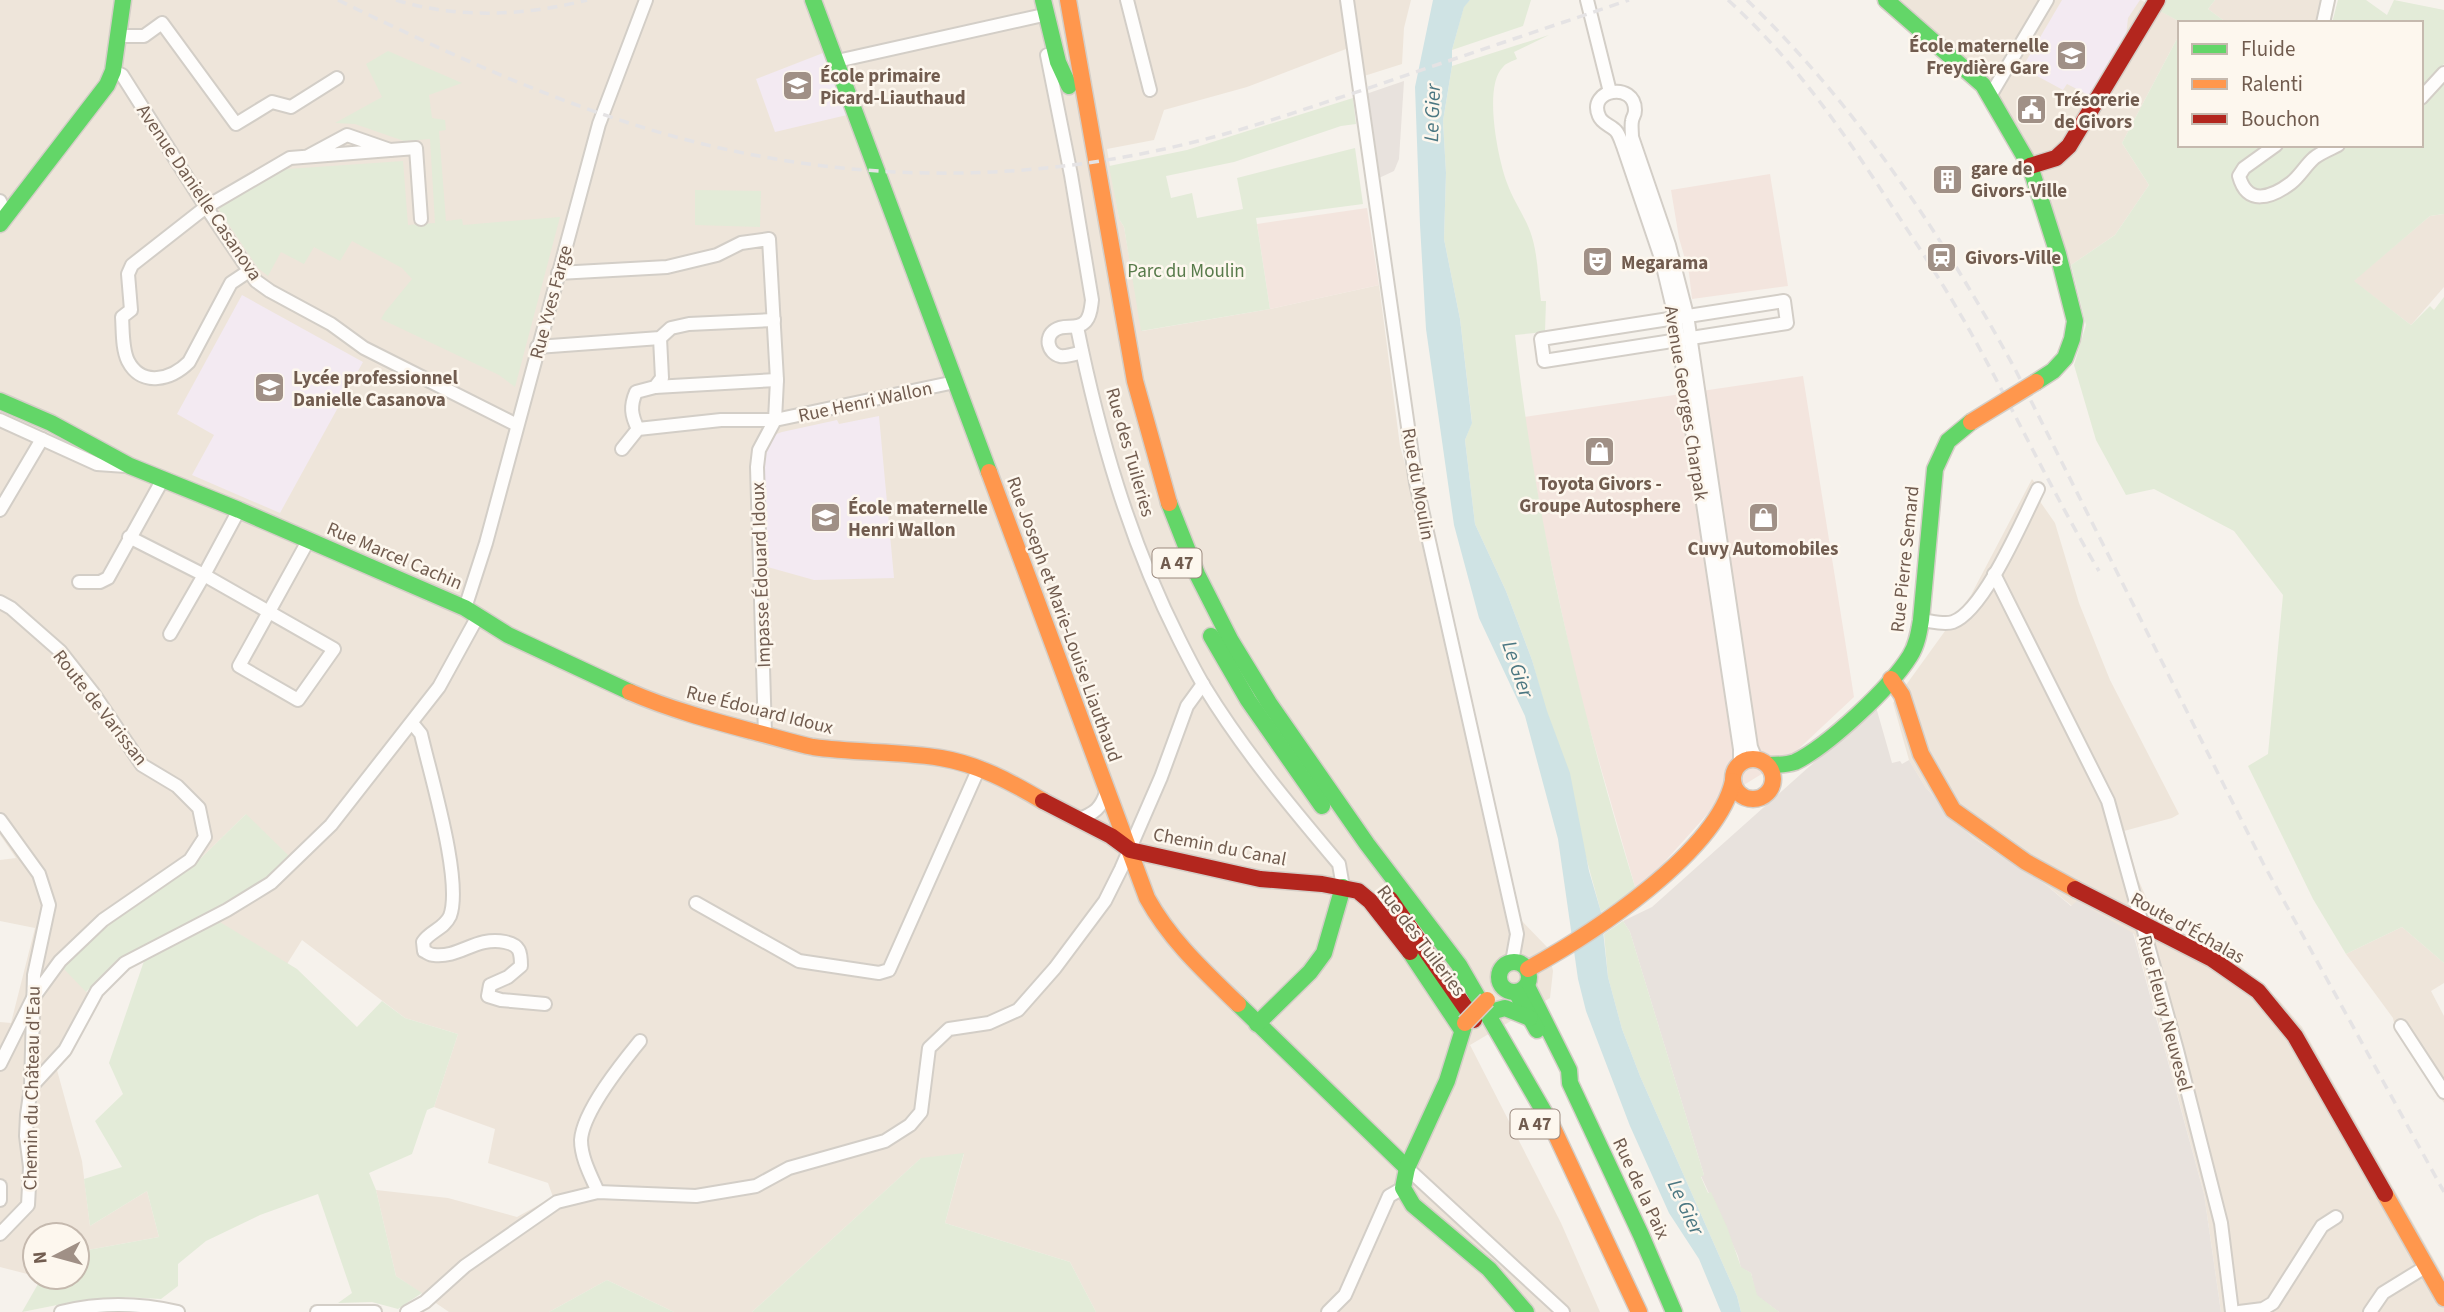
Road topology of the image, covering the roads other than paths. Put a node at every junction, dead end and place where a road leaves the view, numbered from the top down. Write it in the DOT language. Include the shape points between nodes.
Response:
graph roads {
  1 [pos="123,0"];
  2 [pos="646,0"];
  3 [pos="813,0"];
  4 [pos="1036,0"];
  5 [pos="1054,0"];
  6 [pos="1068,0"];
  7 [pos="1076,0"];
  8 [pos="1127,0"];
  9 [pos="1347,0"];
  10 [pos="1587,0"];
  11 [pos="1886,0"];
  12 [pos="2150,0"];
  13 [pos="2157,0"];
  14 [pos="2328,0"];
  15 [pos="2043,1"];
  16 [pos="1041,8"];
  17 [pos="2323,21"];
  18 [pos="2136,35"];
  19 [pos="118,36"];
  20 [pos="836,61"];
  21 [pos="113,71"];
  22 [pos="2444,73"];
  23 [pos="337,78"];
  24 [pos="1069,86"];
  25 [pos="1150,90"];
  26 [pos="1611,92"];
  27 [pos="1990,96"];
  28 [pos="2423,96"];
  29 [pos="1093,137"];
  30 [pos="2273,147"];
  31 [pos="2334,147"];
  32 [pos="2030,166"];
  33 [pos="206,207"];
  34 [pos="2,213"];
  35 [pos="421,219"];
  36 [pos="249,271"];
  37 [pos="558,273"];
  38 [pos="1681,316"];
  39 [pos="774,320"];
  40 [pos="1077,327"];
  41 [pos="660,338"];
  42 [pos="1685,340"];
  43 [pos="537,346"];
  44 [pos="1082,352"];
  45 [pos="776,380"];
  46 [pos="955,382"];
  47 [pos="655,387"];
  48 [pos="0,401"];
  49 [pos="0,420"];
  50 [pos="775,420"];
  51 [pos="517,425"];
  52 [pos="638,429"];
  53 [pos="42,439"];
  54 [pos="622,449"];
  55 [pos="130,466"];
  56 [pos="163,479"];
  57 [pos="2038,489"];
  58 [pos="0,510"];
  59 [pos="239,510"];
  60 [pos="129,537"];
  61 [pos="308,541"];
  62 [pos="1994,574"];
  63 [pos="204,575"];
  64 [pos="79,582"];
  65 [pos="0,602"];
  66 [pos="269,612"];
  67 [pos="472,612"];
  68 [pos="1921,620"];
  69 [pos="170,634"];
  70 [pos="1891,680"];
  71 [pos="1203,684"];
  72 [pos="412,723"];
  73 [pos="765,734"];
  74 [pos="1808,754"];
  75 [pos="1762,762"];
  76 [pos="1740,763"];
  77 [pos="979,768"];
  78 [pos="1732,781"];
  79 [pos="1772,785"];
  80 [pos="1107,790"];
  81 [pos="1751,799"];
  82 [pos="1722,812"];
  83 [pos="0,820"];
  84 [pos="1077,820"];
  85 [pos="1130,850"];
  86 [pos="1343,887"];
  87 [pos="696,903"];
  88 [pos="2142,925"];
  89 [pos="1512,962"];
  90 [pos="1506,992"];
  91 [pos="33,998"];
  92 [pos="545,1004"];
  93 [pos="1530,1018"];
  94 [pos="1257,1024"];
  95 [pos="1465,1026"];
  96 [pos="2401,1026"];
  97 [pos="640,1041"];
  98 [pos="0,1064"];
  99 [pos="1570,1083"];
  100 [pos="31,1087"];
  101 [pos="2444,1093"];
  102 [pos="1408,1168"];
  103 [pos="0,1186"];
  104 [pos="1403,1188"];
  105 [pos="598,1192"];
  106 [pos="0,1200"];
  107 [pos="2336,1217"];
  108 [pos="0,1234"];
  109 [pos="2427,1266"];
  110 [pos="2444,1298"];
  111 [pos="2263,1310"];
  112 [pos="61,1312"];
  113 [pos="178,1312"];
  114 [pos="317,1312"];
  115 [pos="375,1312"];
  116 [pos="407,1312"];
  117 [pos="1328,1312"];
  118 [pos="1526,1312"];
  119 [pos="1563,1312"];
  120 [pos="1623,1312"];
  121 [pos="1640,1312"];
  122 [pos="1674,1312"];
  123 [pos="2232,1312"];
  124 [pos="2239,1312"];
  125 [pos="2370,1312"];
  1 -- 19 [label="main road"];
  2 -- 37 [label="street, Rue Yves Farge" via="599,124"];
  3 -- 20 [label="main road, Rue Joseph et Marie-Louise Liauthaud"];
  4 -- 16 [label="street"];
  5 -- 24 [label="main road, A 47"];
  6 -- 29 [label="main road, A 47"];
  7 -- 29 [label="main road"];
  8 -- 25 [label="street"];
  9 -- 89 [label="street, Rue du Moulin" via="1416,483 1517,934"];
  10 -- 26 [label="street"];
  11 -- 27 [label="main road"];
  12 -- 18 [label="street" via="2136,23"];
  13 -- 18 [label="main road"];
  14 -- 17 [label="street"];
  15 -- 27 [label="street"];
  16 -- 20 [label="street"];
  16 -- 24 [label="main road"];
  16 -- 40 [label="street" via="1092,300 1086,321"];
  18 -- 32 [label="main road" via="2069,146 2056,158"];
  19 -- 21 [label="main road"];
  19 -- 23 [label="street" via="144,36 162,23 236,124 272,102 291,107"];
  20 -- 46 [label="main road, Rue Joseph et Marie-Louise Liauthaud"];
  21 -- 33 [label="street, Avenue Danielle Casanova" via="122,75"];
  21 -- 34 [label="main road" via="107,85"];
  22 -- 28 [label="street"];
  24 -- 120 [label="main road, A 47" via="1137,442 1190,593 1248,700 1436,963 1497,1058 1539,1131"];
  26 -- 38 [label="street, Avenue Georges Charpak" via="1618,90 1634,103 1632,137 1669,245"];
  26 -- 38 [label="street, Avenue Georges Charpak" via="1601,97 1599,116 1616,131 1623,146"];
  27 -- 32 [label="main road"];
  29 -- 121 [label="main road, A 47" via="1135,381 1165,494 1197,574 1269,703 1459,965 1502,1036 1560,1142"];
  30 -- 31 [label="street" via="2239,176 2250,195 2264,197 2291,183 2315,157"];
  32 -- 68 [label="main road, Rue Pierre Semard, bridge" via="2075,321 2073,339 2053,371 1970,422 1948,441 1935,469"];
  33 -- 35 [label="street" via="290,158 415,148"];
  33 -- 36 [label="street, Avenue Danielle Casanova"];
  33 -- 36 [label="street" via="132,265 128,274 131,310 122,317 128,361 137,372 160,379 181,370 231,283"];
  36 -- 51 [label="street, Avenue Danielle Casanova" via="270,291 331,324 363,348"];
  37 -- 39 [label="street" via="667,267 717,255 741,243 769,239"];
  37 -- 43 [label="street, Rue Yves Farge"];
  38 -- 42 [label="street, Avenue Georges Charpak"];
  38 -- 42 [label="street" via="1784,301 1786,312 1787,323"];
  38 -- 42 [label="street" via="1541,339 1544,361"];
  39 -- 41 [label="street" via="689,324 671,328"];
  39 -- 45 [label="street"];
  40 -- 44 [label="street, Rue des Tuileries"];
  40 -- 44 [label="street" via="1057,328 1048,343 1056,355"];
  41 -- 43 [label="street"];
  41 -- 47 [label="street" via="662,378"];
  42 -- 75 [label="street, Avenue Georges Charpak" via="1751,747"];
  42 -- 76 [label="street, Avenue Georges Charpak"];
  43 -- 51 [label="street, Rue Yves Farge"];
  44 -- 71 [label="street, Rue des Tuileries" via="1116,484 1138,548"];
  45 -- 47 [label="street"];
  45 -- 50 [label="street"];
  46 -- 50 [label="street, Rue Henri Wallon"];
  46 -- 80 [label="main road, Rue Joseph et Marie-Louise Liauthaud"];
  47 -- 52 [label="street" via="636,392 631,403"];
  48 -- 55 [label="main road, Rue Marcel Cachin"];
  49 -- 53 [label="street, Rue Marcel Cachin"];
  50 -- 52 [label="street, Rue Henri Wallon"];
  50 -- 73 [label="street, Impasse Édouard Idoux" via="759,450 757,467"];
  51 -- 67 [label="street, Rue Yves Farge"];
  52 -- 54 [label="street"];
  53 -- 55 [label="street, Rue Marcel Cachin" via="97,464"];
  53 -- 58 [label="street"];
  55 -- 56 [label="main road, Rue Marcel Cachin"];
  56 -- 59 [label="main road, Rue Marcel Cachin"];
  56 -- 60 [label="street"];
  57 -- 62 [label="street"];
  59 -- 61 [label="main road, Rue Marcel Cachin"];
  59 -- 63 [label="street"];
  60 -- 63 [label="street, Rue Marcel Cachin"];
  60 -- 64 [label="street" via="108,578"];
  61 -- 66 [label="street, Rue Marcel Cachin"];
  61 -- 67 [label="main road, Rue Marcel Cachin"];
  62 -- 68 [label="street" via="1973,608 1958,619 1945,623"];
  62 -- 88 [label="street, Rue Fleury Neuvesel" via="2108,801"];
  63 -- 66 [label="street, Rue Marcel Cachin"];
  63 -- 69 [label="street"];
  65 -- 91 [label="street, Route de Varissan" via="60,651 142,765 177,786 199,808 205,837 190,860 103,920 60,961"];
  66 -- 66 [label="street, Rue Marcel Cachin" via="239,666 298,700 334,649"];
  67 -- 72 [label="street, Rue Yves Farge" via="439,687"];
  67 -- 73 [label="main road, Rue Édouard Idoux" via="548,655 651,701"];
  68 -- 70 [label="main road, Rue Pierre Semard" via="1909,657"];
  70 -- 74 [label="main road, Rue Pierre Semard"];
  70 -- 88 [label="main road, Route d'Échalas" via="1902,695 1920,754 1953,810 2026,862"];
  71 -- 85 [label="street" via="1187,706"];
  71 -- 86 [label="street, Rue des Tuileries" via="1239,740 1339,864"];
  72 -- 92 [label="street" via="421,734 453,872 450,916 444,926 428,935 424,951 432,956 449,954 479,941 514,944 521,952 521,966 489,985 488,996"];
  72 -- 100 [label="street, Rue Yves Farge" via="331,825 271,883 125,963 97,990 65,1050"];
  73 -- 77 [label="main road, Rue Édouard Idoux" via="809,746 940,758"];
  74 -- 75 [label="main road, Rue Pierre Semard" via="1791,763"];
  74 -- 79 [label="main road, Rue Pierre Semard"];
  75 -- 76 [label="main road"];
  75 -- 79 [label="main road" via="1771,770"];
  76 -- 78 [label="main road"];
  77 -- 84 [label="main road, Rue Édouard Idoux"];
  77 -- 87 [label="street" via="889,970 799,961"];
  78 -- 81 [label="main road" via="1739,794"];
  78 -- 82 [label="main road"];
  79 -- 81 [label="main road" via="1764,795"];
  80 -- 84 [label="street" via="1095,814"];
  80 -- 85 [label="main road, Rue Joseph et Marie-Louise Liauthaud"];
  81 -- 82 [label="main road"];
  82 -- 90 [label="main road" via="1671,868 1622,911 1544,961"];
  83 -- 91 [label="street, Chemin du Château d'Eau" via="39,874 49,905"];
  84 -- 85 [label="main road, Rue Édouard Idoux"];
  85 -- 86 [label="main road, Chemin du Canal" via="1260,879"];
  85 -- 94 [label="main road, Rue Joseph et Marie-Louise Liauthaud" via="1152,911 1170,937"];
  85 -- 105 [label="street" via="1105,901 1018,1010 989,1023 948,1029 929,1048 921,1112 885,1142 789,1168 756,1186 696,1196"];
  86 -- 94 [label="main road" via="1324,953"];
  86 -- 95 [label="main road, Rue des Tuileries" via="1370,901"];
  88 -- 109 [label="main road, Route d'Échalas" via="2212,960 2258,991 2295,1036"];
  88 -- 123 [label="street, Rue Fleury Neuvesel" via="2221,1223"];
  89 -- 90 [label="main road" via="1500,971"];
  89 -- 90 [label="main road" via="1521,963"];
  90 -- 93 [label="main road, Rue de la Paix"];
  90 -- 93 [label="main road" via="1505,1007"];
  90 -- 95 [label="main road, bridge"];
  90 -- 99 [label="main road, Rue de la Paix" via="1569,1070"];
  91 -- 98 [label="street, Route de Varissan"];
  91 -- 100 [label="street, Chemin du Château d'Eau"];
  93 -- 99 [label="main road, Rue de la Paix"];
  94 -- 102 [label="main road, Rue Joseph et Marie-Louise Liauthaud"];
  95 -- 102 [label="main road" via="1447,1081"];
  96 -- 101 [label="street"];
  97 -- 105 [label="street" via="614,1072 581,1137"];
  99 -- 122 [label="main road, Rue de la Paix"];
  100 -- 108 [label="street, Chemin du Château d'Eau" via="26,1136 28,1205"];
  102 -- 104 [label="main road"];
  102 -- 119 [label="street"];
  103 -- 106 [label="street"];
  104 -- 117 [label="street" via="1389,1196 1345,1295"];
  104 -- 118 [label="main road" via="1413,1205 1489,1269"];
  105 -- 116 [label="street" via="557,1202"];
  107 -- 111 [label="street" via="2322,1226 2273,1303"];
  109 -- 110 [label="main road, Route d'Échalas"];
  109 -- 125 [label="street" via="2383,1293"];
  111 -- 124 [label="street"];
  112 -- 113 [label="street" via="142,1304"];
  114 -- 115 [label="street"];
}
